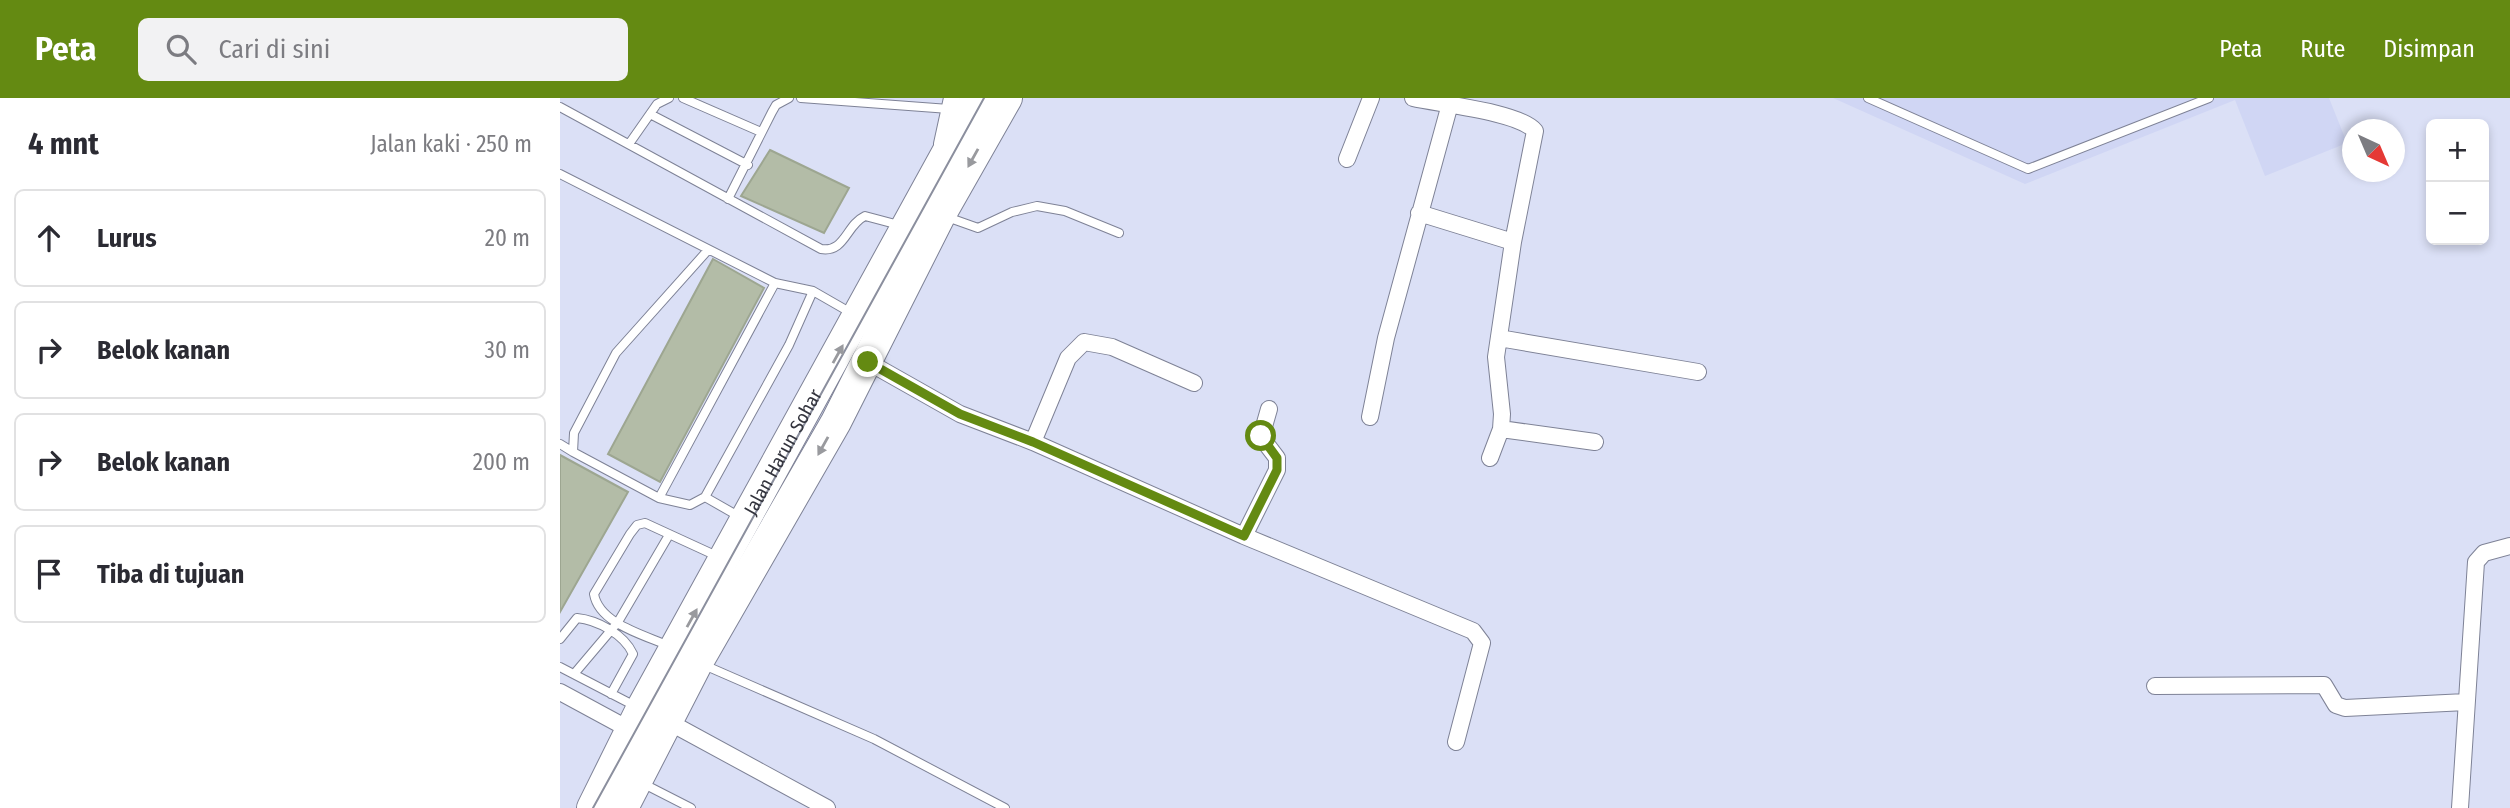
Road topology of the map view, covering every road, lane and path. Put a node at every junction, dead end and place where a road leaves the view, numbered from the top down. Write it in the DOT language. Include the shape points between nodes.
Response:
graph roads {
  1 [pos="669,98"];
  2 [pos="683,98"];
  3 [pos="789,98"];
  4 [pos="801,98"];
  5 [pos="977,98"];
  6 [pos="1007,98"];
  7 [pos="1371,98"];
  8 [pos="1413,98"];
  9 [pos="1868,98"];
  10 [pos="2209,98"];
  11 [pos="950,103"];
  12 [pos="1450,104"];
  13 [pos="560,107"];
  14 [pos="650,114"];
  15 [pos="761,132"];
  16 [pos="629,144"];
  17 [pos="1347,159"];
  18 [pos="748,165"];
  19 [pos="936,172"];
  20 [pos="560,173"];
  21 [pos="728,199"];
  22 [pos="1419,213"];
  23 [pos="941,214"];
  24 [pos="904,227"];
  25 [pos="1119,233"];
  26 [pos="1513,242"];
  27 [pos="708,250"];
  28 [pos="775,284"];
  29 [pos="813,291"];
  30 [pos="850,312"];
  31 [pos="1499,338"];
  32 [pos="868,362"];
  33 [pos="1699,372"];
  34 [pos="1194,383"];
  35 [pos="1269,408"];
  36 [pos="1370,417"];
  37 [pos="1501,429"];
  38 [pos="1033,442"];
  39 [pos="1595,442"];
  40 [pos="560,444"];
  41 [pos="573,452"];
  42 [pos="1490,458"];
  43 [pos="659,498"];
  44 [pos="705,498"];
  45 [pos="738,515"];
  46 [pos="669,535"];
  47 [pos="1244,536"];
  48 [pos="2510,546"];
  49 [pos="724,560"];
  50 [pos="618,622"];
  51 [pos="609,631"];
  52 [pos="560,639"];
  53 [pos="687,655"];
  54 [pos="560,667"];
  55 [pos="573,674"];
  56 [pos="2155,686"];
  57 [pos="560,692"];
  58 [pos="611,694"];
  59 [pos="2466,702"];
  60 [pos="648,726"];
  61 [pos="1456,742"];
  62 [pos="636,780"];
  63 [pos="592,808"];
  64 [pos="623,808"];
  65 [pos="691,808"];
  66 [pos="827,808"];
  67 [pos="1005,808"];
  68 [pos="2460,808"];
  1 -- 14 [label="lane"];
  2 -- 15 [label="lane"];
  3 -- 15 [label="lane" via="776,105"];
  4 -- 11 [label="lane"];
  5 -- 19 [label="highway, Jalan Harun Sohar"];
  6 -- 23 [label="highway, Jalan Harun Sohar, one-way"];
  7 -- 17 [label="street"];
  8 -- 12 [label="street"];
  9 -- 10 [label="lane" via="2028,169"];
  11 -- 19 [label="street"];
  12 -- 22 [label="street"];
  12 -- 26 [label="street" via="1516,121 1535,131"];
  13 -- 16 [label="lane"];
  14 -- 16 [label="lane"];
  14 -- 18 [label="lane"];
  15 -- 18 [label="lane"];
  16 -- 21 [label="lane"];
  18 -- 21 [label="lane"];
  19 -- 24 [label="highway, Jalan Harun Sohar"];
  20 -- 27 [label="lane"];
  21 -- 24 [label="lane" via="828,250 844,242 852,225 865,216"];
  22 -- 26 [label="street"];
  22 -- 36 [label="street"];
  23 -- 25 [label="lane" via="978,228 1023,209 1047,206"];
  23 -- 32 [label="highway, Jalan Harun Sohar"];
  24 -- 30 [label="highway, Jalan Harun Sohar"];
  26 -- 31 [label="street"];
  27 -- 28 [label="lane"];
  27 -- 41 [label="lane" via="616,353 573,433"];
  28 -- 29 [label="lane"];
  28 -- 43 [label="lane"];
  29 -- 30 [label="lane"];
  29 -- 44 [label="lane" via="789,345"];
  45 -- 30 [label="highway, Jalan Harun Sohar, one-way"];
  31 -- 33 [label="street"];
  31 -- 37 [label="street" via="1496,366"];
  32 -- 38 [label="street" via="960,414"];
  32 -- 53 [label="highway, Jalan Harun Sohar, one-way"];
  34 -- 38 [label="street" via="1112,347 1084,342 1068,358"];
  35 -- 47 [label="street" via="1261,437 1277,458 1277,470"];
  37 -- 39 [label="street"];
  37 -- 42 [label="street"];
  38 -- 47 [label="street"];
  40 -- 41 [label="lane"];
  41 -- 43 [label="lane"];
  43 -- 44 [label="lane" via="690,505"];
  44 -- 45 [label="lane"];
  45 -- 49 [label="highway, Jalan Harun Sohar"];
  46 -- 49 [label="lane"];
  46 -- 50 [label="lane"];
  46 -- 50 [label="lane" via="645,523 637,525 594,594 604,614"];
  47 -- 61 [label="street" via="1480,636 1482,646"];
  48 -- 59 [label="street" via="2484,553 2476,562"];
  53 -- 49 [label="highway, Jalan Harun Sohar, one-way"];
  50 -- 51 [label="lane"];
  50 -- 53 [label="lane"];
  51 -- 52 [label="lane" via="590,619 577,618"];
  51 -- 55 [label="lane"];
  51 -- 58 [label="lane" via="622,638 632,654"];
  53 -- 60 [label="highway, Jalan Harun Sohar"];
  53 -- 67 [label="lane" via="874,739"];
  54 -- 55 [label="lane"];
  55 -- 58 [label="lane"];
  56 -- 59 [label="street" via="2324,685 2336,705 2345,708"];
  57 -- 60 [label="street"];
  58 -- 60 [label="lane"];
  59 -- 68 [label="street"];
  60 -- 62 [label="highway, Jalan Harun Sohar"];
  60 -- 63 [label="highway, Jalan Harun Sohar"];
  60 -- 66 [label="street"];
  62 -- 64 [label="highway, Jalan Harun Sohar"];
  62 -- 65 [label="lane"];
}
